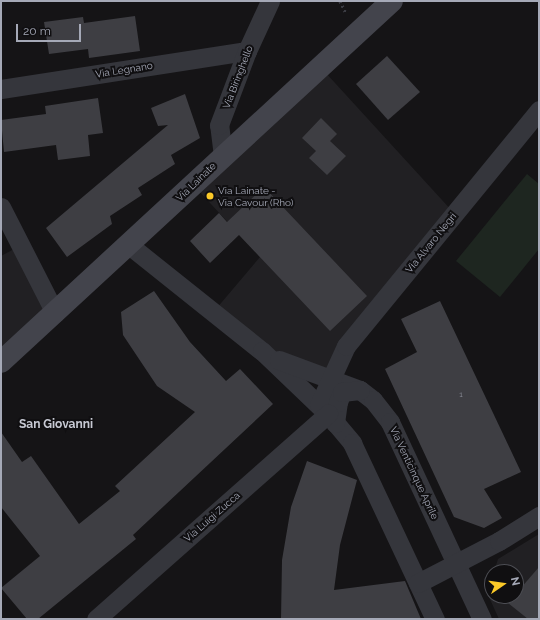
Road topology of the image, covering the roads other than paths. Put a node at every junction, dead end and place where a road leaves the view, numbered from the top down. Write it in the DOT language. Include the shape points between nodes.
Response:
graph roads {
  1 [pos="270,1"];
  2 [pos="392,1"];
  3 [pos="247,51"];
  4 [pos="1,89"];
  5 [pos="539,110"];
  6 [pos="223,156"];
  7 [pos="1,208"];
  8 [pos="129,245"];
  9 [pos="55,313"];
  10 [pos="262,351"];
  11 [pos="1,362"];
  12 [pos="331,380"];
  13 [pos="360,390"];
  14 [pos="328,414"];
  15 [pos="539,516"];
  16 [pos="456,564"];
  17 [pos="418,583"];
  18 [pos="96,619"];
  19 [pos="435,619"];
  20 [pos="482,619"];
  1 -- 3 [label="street, Via Biringhello"];
  2 -- 6 [label="street, Via Lainate"];
  3 -- 4 [label="street, Via Legnano"];
  3 -- 6 [label="street, Via Biringhello" via="219,125"];
  5 -- 12 [label="street, Via Alvaro Negri" via="346,346"];
  6 -- 8 [label="street, Via Lainate"];
  7 -- 9 [label="street"];
  8 -- 9 [label="street, Via Lainate"];
  8 -- 10 [label="street, Via Venticinque Aprile"];
  9 -- 11 [label="street, Via Lainate"];
  10 -- 12 [label="street, Via Venticinque Aprile" via="300,370"];
  10 -- 14 [label="street, Via Venticinque Aprile"];
  12 -- 13 [label="street, Via Venticinque Aprile"];
  12 -- 14 [label="street"];
  13 -- 14 [label="street" via="342,392"];
  13 -- 16 [label="street, Via Venticinque Aprile" via="373,400 390,422"];
  14 -- 17 [label="street, Via Venticinque Aprile" via="352,443"];
  14 -- 18 [label="street, Via Luigi Zucca"];
  15 -- 16 [label="street"];
  16 -- 17 [label="street"];
  16 -- 20 [label="street, Via Venticinque Aprile"];
  17 -- 19 [label="street, Via Venticinque Aprile"];
}
